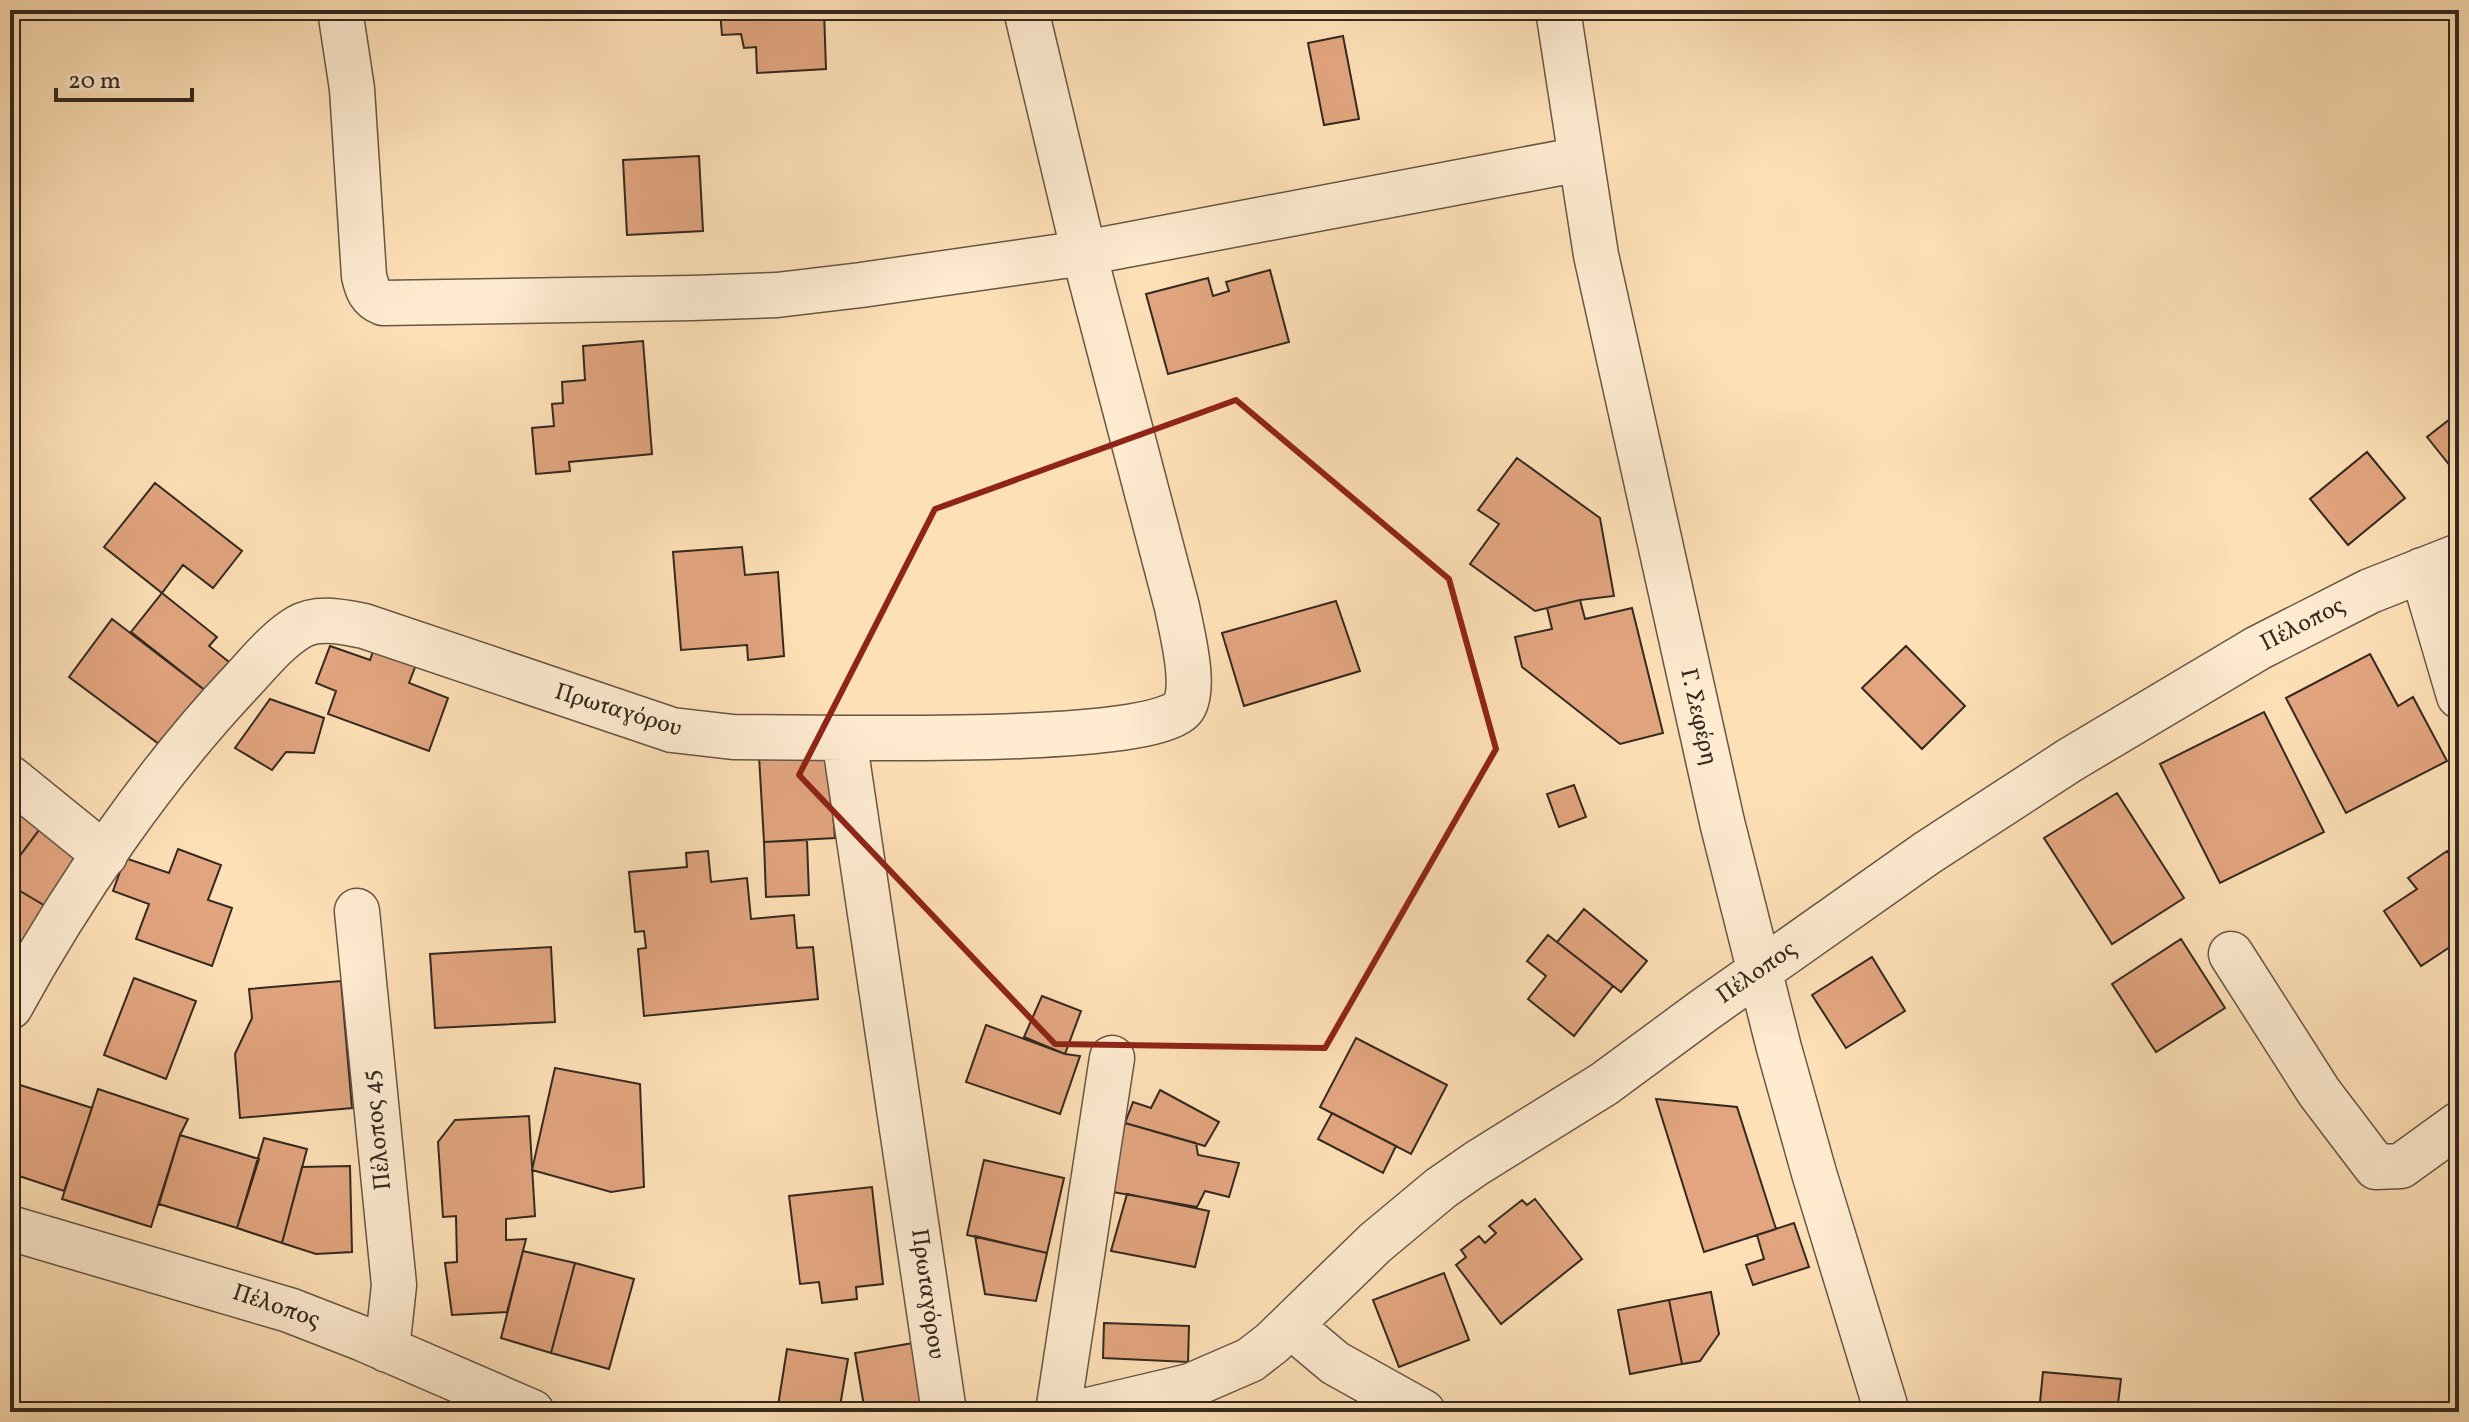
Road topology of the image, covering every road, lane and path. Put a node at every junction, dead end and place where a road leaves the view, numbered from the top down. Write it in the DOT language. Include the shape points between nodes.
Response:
graph roads {
  1 [pos="340,10"];
  2 [pos="1026,10"];
  3 [pos="1558,10"];
  4 [pos="1581,159"];
  5 [pos="1084,253"];
  6 [pos="2441,563"];
  7 [pos="2459,696"];
  8 [pos="844,738"];
  9 [pos="10,778"];
  10 [pos="105,855"];
  11 [pos="357,911"];
  12 [pos="2231,954"];
  13 [pos="1760,971"];
  14 [pos="10,1007"];
  15 [pos="1112,1058"];
  16 [pos="2459,1124"];
  17 [pos="10,1228"];
  18 [pos="1291,1326"];
  19 [pos="387,1350"];
  20 [pos="532,1412"];
  21 [pos="944,1412"];
  22 [pos="1058,1412"];
  23 [pos="1080,1412"];
  24 [pos="1423,1412"];
  25 [pos="1887,1412"];
  1 -- 5 [label="street" via="352,89 364,276 374,299 383,303 777,295"];
  2 -- 5 [label="street"];
  3 -- 4 [label="street, Γ. Σεφέρη"];
  4 -- 5 [label="street"];
  4 -- 13 [label="street, Γ. Σεφέρη" via="1625,389"];
  5 -- 8 [label="street" via="1177,607 1186,659 1185,704 1162,720 1101,731"];
  6 -- 7 [label="street"];
  6 -- 13 [label="street, Πέλοπος" via="2345,604 2182,691 1927,853"];
  8 -- 10 [label="street, Πρωταγόρου" via="733,737 672,730 364,626 314,622 288,635 220,704"];
  8 -- 21 [label="street, Πρωταγόρου"];
  9 -- 10 [label="street"];
  10 -- 14 [label="street, Πρωταγόρου"];
  11 -- 19 [label="street, Πέλοπος 45" via="394,1285"];
  12 -- 16 [label="street" via="2319,1092 2376,1167 2401,1166"];
  13 -- 18 [label="street, Πέλοπος" via="1604,1084 1441,1188 1375,1243"];
  13 -- 25 [label="street, Γ. Σεφέρη" via="1814,1173"];
  15 -- 22 [label="street"];
  17 -- 19 [label="street, Πέλοπος" via="289,1310"];
  18 -- 23 [label="street, Πέλοπος" via="1250,1360 1218,1375 1163,1394"];
  18 -- 24 [label="street" via="1335,1363"];
  19 -- 20 [label="street, Πέλοπος"];
}
